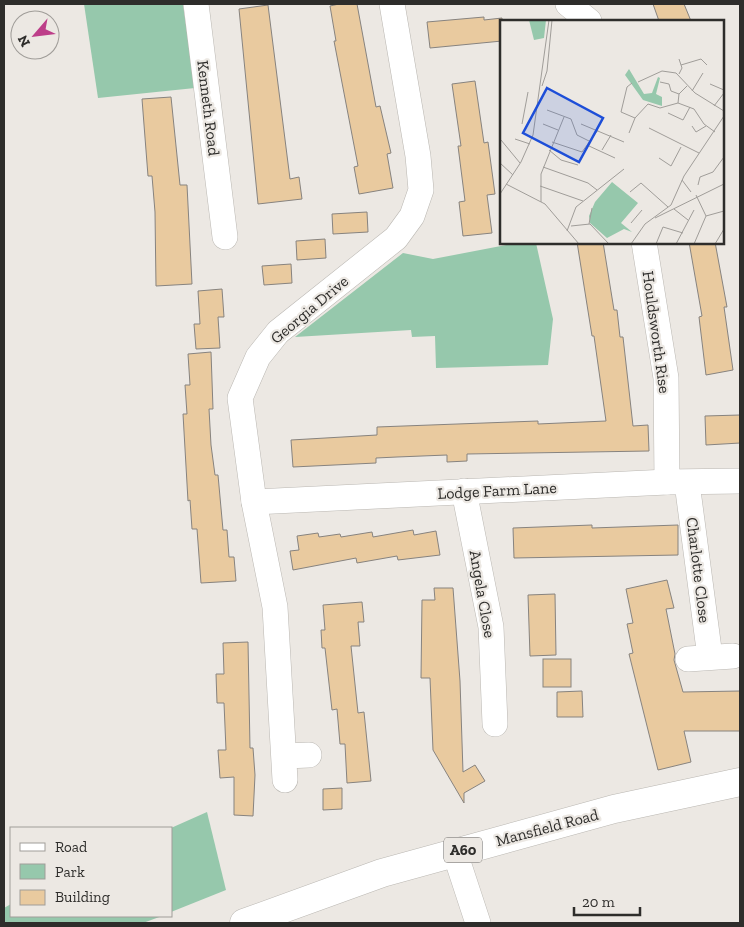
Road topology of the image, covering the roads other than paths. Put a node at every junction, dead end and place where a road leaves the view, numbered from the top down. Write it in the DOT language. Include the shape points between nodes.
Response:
graph roads {
  1 [pos="196,4"];
  2 [pos="392,4"];
  3 [pos="568,4"];
  4 [pos="587,20"];
  5 [pos="225,237"];
  6 [pos="644,244"];
  7 [pos="740,482"];
  8 [pos="677,483"];
  9 [pos="464,491"];
  10 [pos="254,502"];
  11 [pos="710,657"];
  12 [pos="495,724"];
  13 [pos="285,780"];
  14 [pos="740,782"];
  15 [pos="455,852"];
  16 [pos="244,923"];
  17 [pos="478,923"];
  1 -- 5 [label="street, Kenneth Road" via="232,215"];
  2 -- 10 [label="street, Georgia Drive" via="421,190 412,216 396,238 278,332 258,357 240,398"];
  3 -- 4 [label="street"];
  6 -- 8 [label="street, Houldsworth Rise" via="666,378"];
  7 -- 8 [label="street, Lodge Farm Lane"];
  8 -- 9 [label="street, Lodge Farm Lane"];
  8 -- 11 [label="street, Charlotte Close"];
  9 -- 10 [label="street, Lodge Farm Lane"];
  9 -- 12 [label="street, Angela Close" via="506,698"];
  10 -- 13 [label="street, Georgia Drive" via="275,607 297,755"];
  14 -- 15 [label="highway, Mansfield Road / A60" via="614,809"];
  15 -- 16 [label="highway, Mansfield Road / A60" via="382,873"];
  15 -- 17 [label="street"];
}
